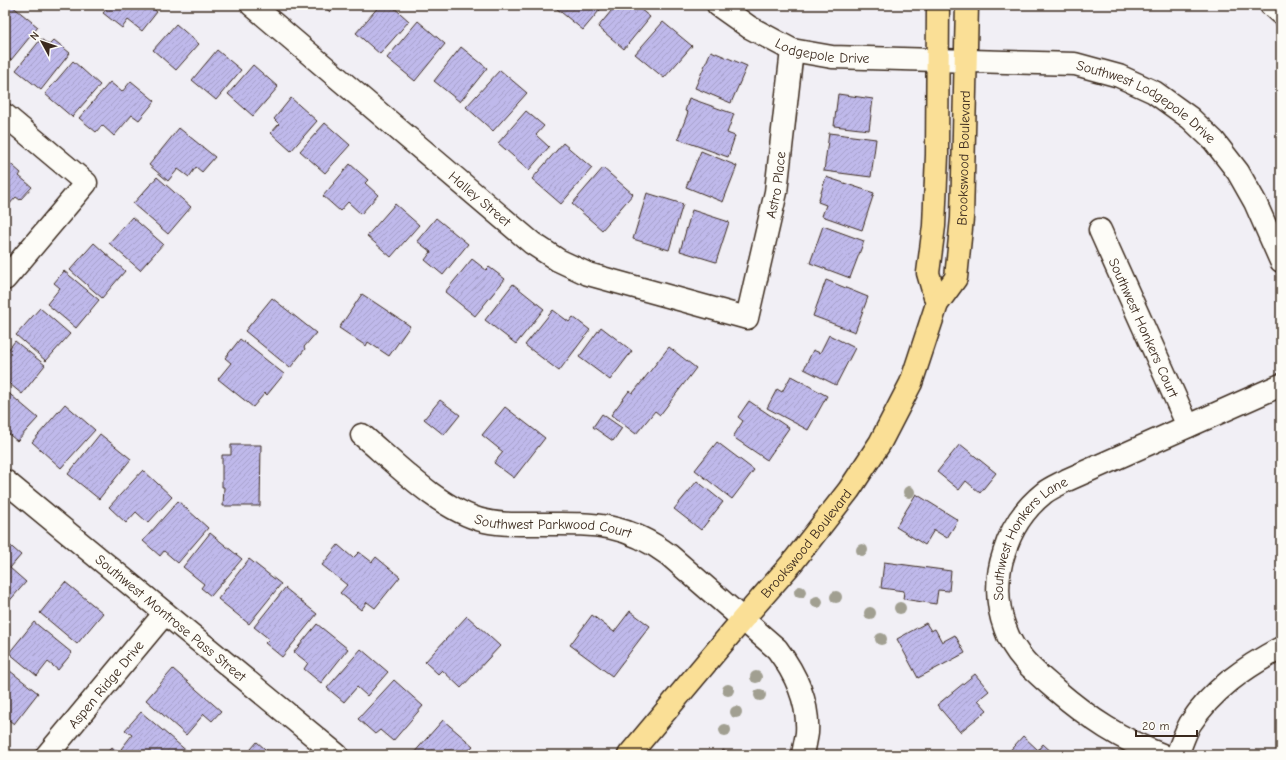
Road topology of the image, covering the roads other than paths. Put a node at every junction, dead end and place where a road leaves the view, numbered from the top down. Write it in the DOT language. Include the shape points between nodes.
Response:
graph roads {
  1 [pos="252,5"];
  2 [pos="718,5"];
  3 [pos="938,5"];
  4 [pos="967,5"];
  5 [pos="1271,5"];
  6 [pos="1281,14"];
  7 [pos="792,50"];
  8 [pos="938,60"];
  9 [pos="966,60"];
  10 [pos="5,115"];
  11 [pos="1100,230"];
  12 [pos="1281,261"];
  13 [pos="5,280"];
  14 [pos="937,304"];
  15 [pos="747,318"];
  16 [pos="1281,385"];
  17 [pos="1188,426"];
  18 [pos="362,434"];
  19 [pos="5,481"];
  20 [pos="165,613"];
  21 [pos="743,619"];
  22 [pos="1281,648"];
  23 [pos="47,755"];
  24 [pos="336,755"];
  25 [pos="630,755"];
  26 [pos="803,755"];
  27 [pos="1162,755"];
  28 [pos="1176,755"];
  1 -- 15 [label="street, Halley Street" via="532,243 558,260 588,274"];
  2 -- 7 [label="street, Lodgepole Drive" via="750,27"];
  3 -- 8 [label="main road, Brookswood Boulevard"];
  4 -- 9 [label="main road, Brookswood Boulevard"];
  5 -- 6 [label="street"];
  7 -- 8 [label="street, Lodgepole Drive" via="832,57"];
  7 -- 15 [label="street, Astro Place" via="776,192"];
  8 -- 9 [label="street, Southwest Lodgepole Drive"];
  8 -- 14 [label="main road, Brookswood Boulevard" via="936,175 928,274"];
  9 -- 12 [label="street, Southwest Lodgepole Drive" via="1075,64 1119,76 1154,92 1190,118 1219,147 1238,172 1255,202"];
  9 -- 14 [label="main road, Brookswood Boulevard" via="962,218 956,278"];
  10 -- 13 [label="street" via="86,183"];
  11 -- 17 [label="street, Southwest Honkers Court"];
  14 -- 21 [label="main road, Brookswood Boulevard" via="911,384 870,460 792,563"];
  16 -- 17 [label="street, Southwest Honkers Lane"];
  17 -- 27 [label="street, Southwest Honkers Lane" via="1067,480 1044,493 1024,513 1008,539 999,569 998,599 1004,628 1016,650 1031,668 1105,728 1138,746"];
  18 -- 21 [label="street, Southwest Parkwood Court" via="428,491 463,514 485,521 511,524 590,524 634,534 668,555"];
  19 -- 20 [label="street, Southwest Montrose Pass Street"];
  20 -- 23 [label="street, Aspen Ridge Drive"];
  20 -- 24 [label="street, Southwest Montrose Pass Street"];
  21 -- 25 [label="main road, Brookswood Boulevard"];
  21 -- 26 [label="street, Southwest Parkwood Court" via="777,649 798,684 805,707 807,733"];
  22 -- 28 [label="street" via="1233,678 1211,698 1190,725"];
}
